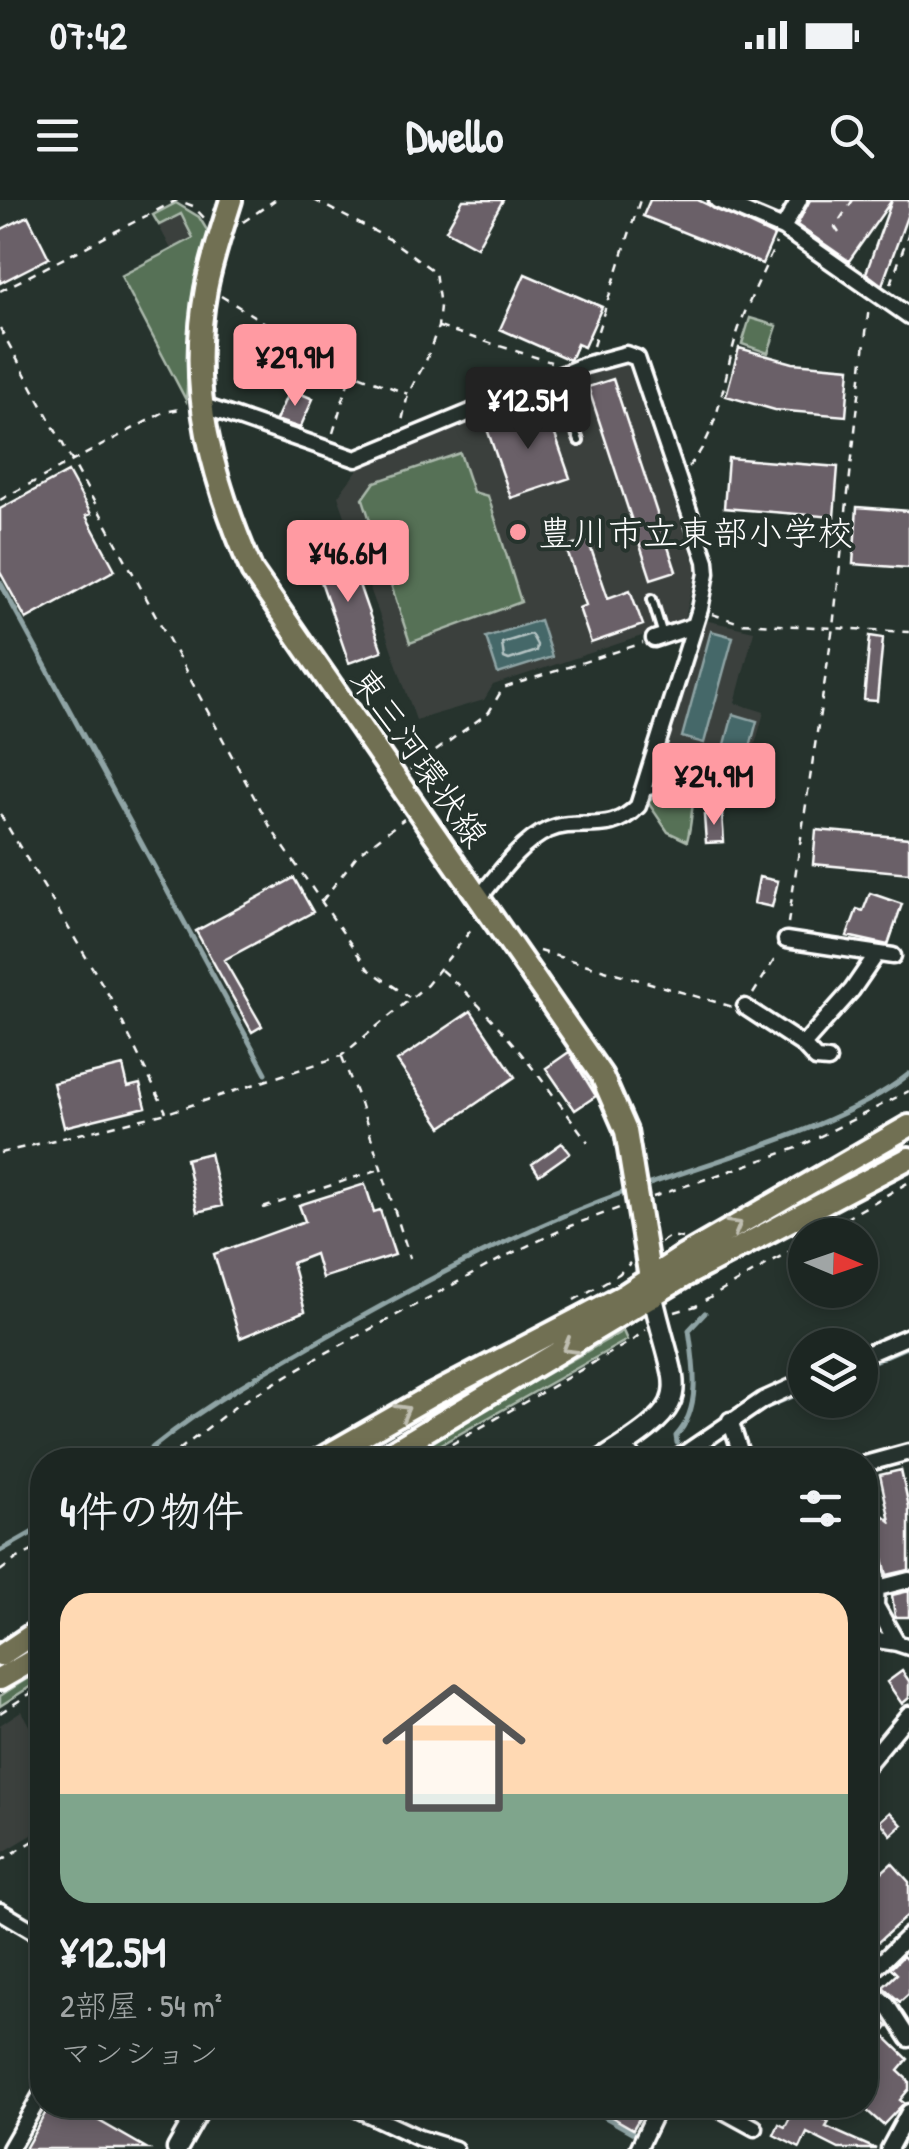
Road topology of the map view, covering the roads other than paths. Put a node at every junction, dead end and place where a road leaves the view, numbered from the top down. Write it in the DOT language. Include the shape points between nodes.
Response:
graph roads {
  1 [pos="231,200"];
  2 [pos="717,200"];
  3 [pos="799,200"];
  4 [pos="782,228"];
  5 [pos="909,316"];
  6 [pos="556,378"];
  7 [pos="201,405"];
  8 [pos="578,440"];
  9 [pos="652,599"];
  10 [pos="694,626"];
  11 [pos="658,637"];
  12 [pos="706,782"];
  13 [pos="644,793"];
  14 [pos="483,904"];
  15 [pos="786,940"];
  16 [pos="876,955"];
  17 [pos="892,956"];
  18 [pos="745,1007"];
  19 [pos="803,1044"];
  20 [pos="828,1060"];
  21 [pos="909,1126"];
  22 [pos="909,1158"];
  23 [pos="652,1286"];
  24 [pos="909,1336"];
  25 [pos="878,1349"];
  26 [pos="788,1389"];
  27 [pos="730,1420"];
  28 [pos="340,1448"];
  29 [pos="397,1448"];
  30 [pos="635,1448"];
  31 [pos="692,1448"];
  32 [pos="740,1448"];
  33 [pos="909,1452"];
  34 [pos="878,1460"];
  35 [pos="909,1580"];
  36 [pos="878,1588"];
  37 [pos="878,1616"];
  38 [pos="30,1636"];
  39 [pos="878,1640"];
  40 [pos="903,1645"];
  41 [pos="0,1656"];
  42 [pos="30,1662"];
  43 [pos="0,1680"];
  44 [pos="909,1714"];
  45 [pos="878,1751"];
  46 [pos="0,1912"];
  47 [pos="30,1929"];
  48 [pos="909,1935"];
  49 [pos="878,1968"];
  50 [pos="878,1996"];
  51 [pos="909,2039"];
  52 [pos="909,2112"];
  53 [pos="30,2115"];
  54 [pos="195,2118"];
  55 [pos="371,2118"];
  56 [pos="653,2118"];
  57 [pos="737,2118"];
  58 [pos="755,2128"];
  59 [pos="418,2144"];
  60 [pos="10,2149"];
  61 [pos="178,2149"];
  62 [pos="455,2149"];
  63 [pos="638,2149"];
  64 [pos="889,2149"];
  1 -- 7 [label="main road, 東三河環状線" via="206,290"];
  2 -- 4 [label="street"];
  3 -- 4 [label="street"];
  4 -- 5 [label="street"];
  6 -- 7 [label="street" via="356,459"];
  6 -- 8 [label="lane"];
  6 -- 10 [label="street" via="626,354 637,358 706,561"];
  7 -- 14 [label="main road, 東三河環状線" via="226,512 252,572"];
  9 -- 11 [label="lane"];
  10 -- 11 [label="street"];
  10 -- 13 [label="street"];
  12 -- 13 [label="lane"];
  13 -- 14 [label="street" via="632,813 615,823 546,831 530,842"];
  14 -- 23 [label="main road, 東三河環状線" via="602,1076 626,1132"];
  15 -- 16 [label="street"];
  16 -- 17 [label="street"];
  16 -- 19 [label="street"];
  18 -- 19 [label="street"];
  19 -- 20 [label="street" via="816,1059"];
  23 -- 21 [label="main road, one-way"];
  22 -- 23 [label="main road"];
  28 -- 23 [label="main road, one-way" via="429,1396"];
  23 -- 29 [label="main road, one-way"];
  23 -- 30 [label="street" via="673,1364 672,1401"];
  24 -- 25 [label="street"];
  26 -- 27 [label="street"];
  27 -- 31 [label="street"];
  27 -- 32 [label="street"];
  33 -- 34 [label="street"];
  35 -- 36 [label="street"];
  37 -- 40 [label="street"];
  38 -- 41 [label="main road"];
  39 -- 40 [label="street"];
  42 -- 43 [label="main road"];
  44 -- 45 [label="street"];
  46 -- 47 [label="street"];
  48 -- 49 [label="street"];
  50 -- 51 [label="street"];
  52 -- 64 [label="street"];
  53 -- 60 [label="street"];
  54 -- 61 [label="street"];
  55 -- 59 [label="street"];
  56 -- 63 [label="street"];
  57 -- 58 [label="street"];
  59 -- 62 [label="street"];
}
